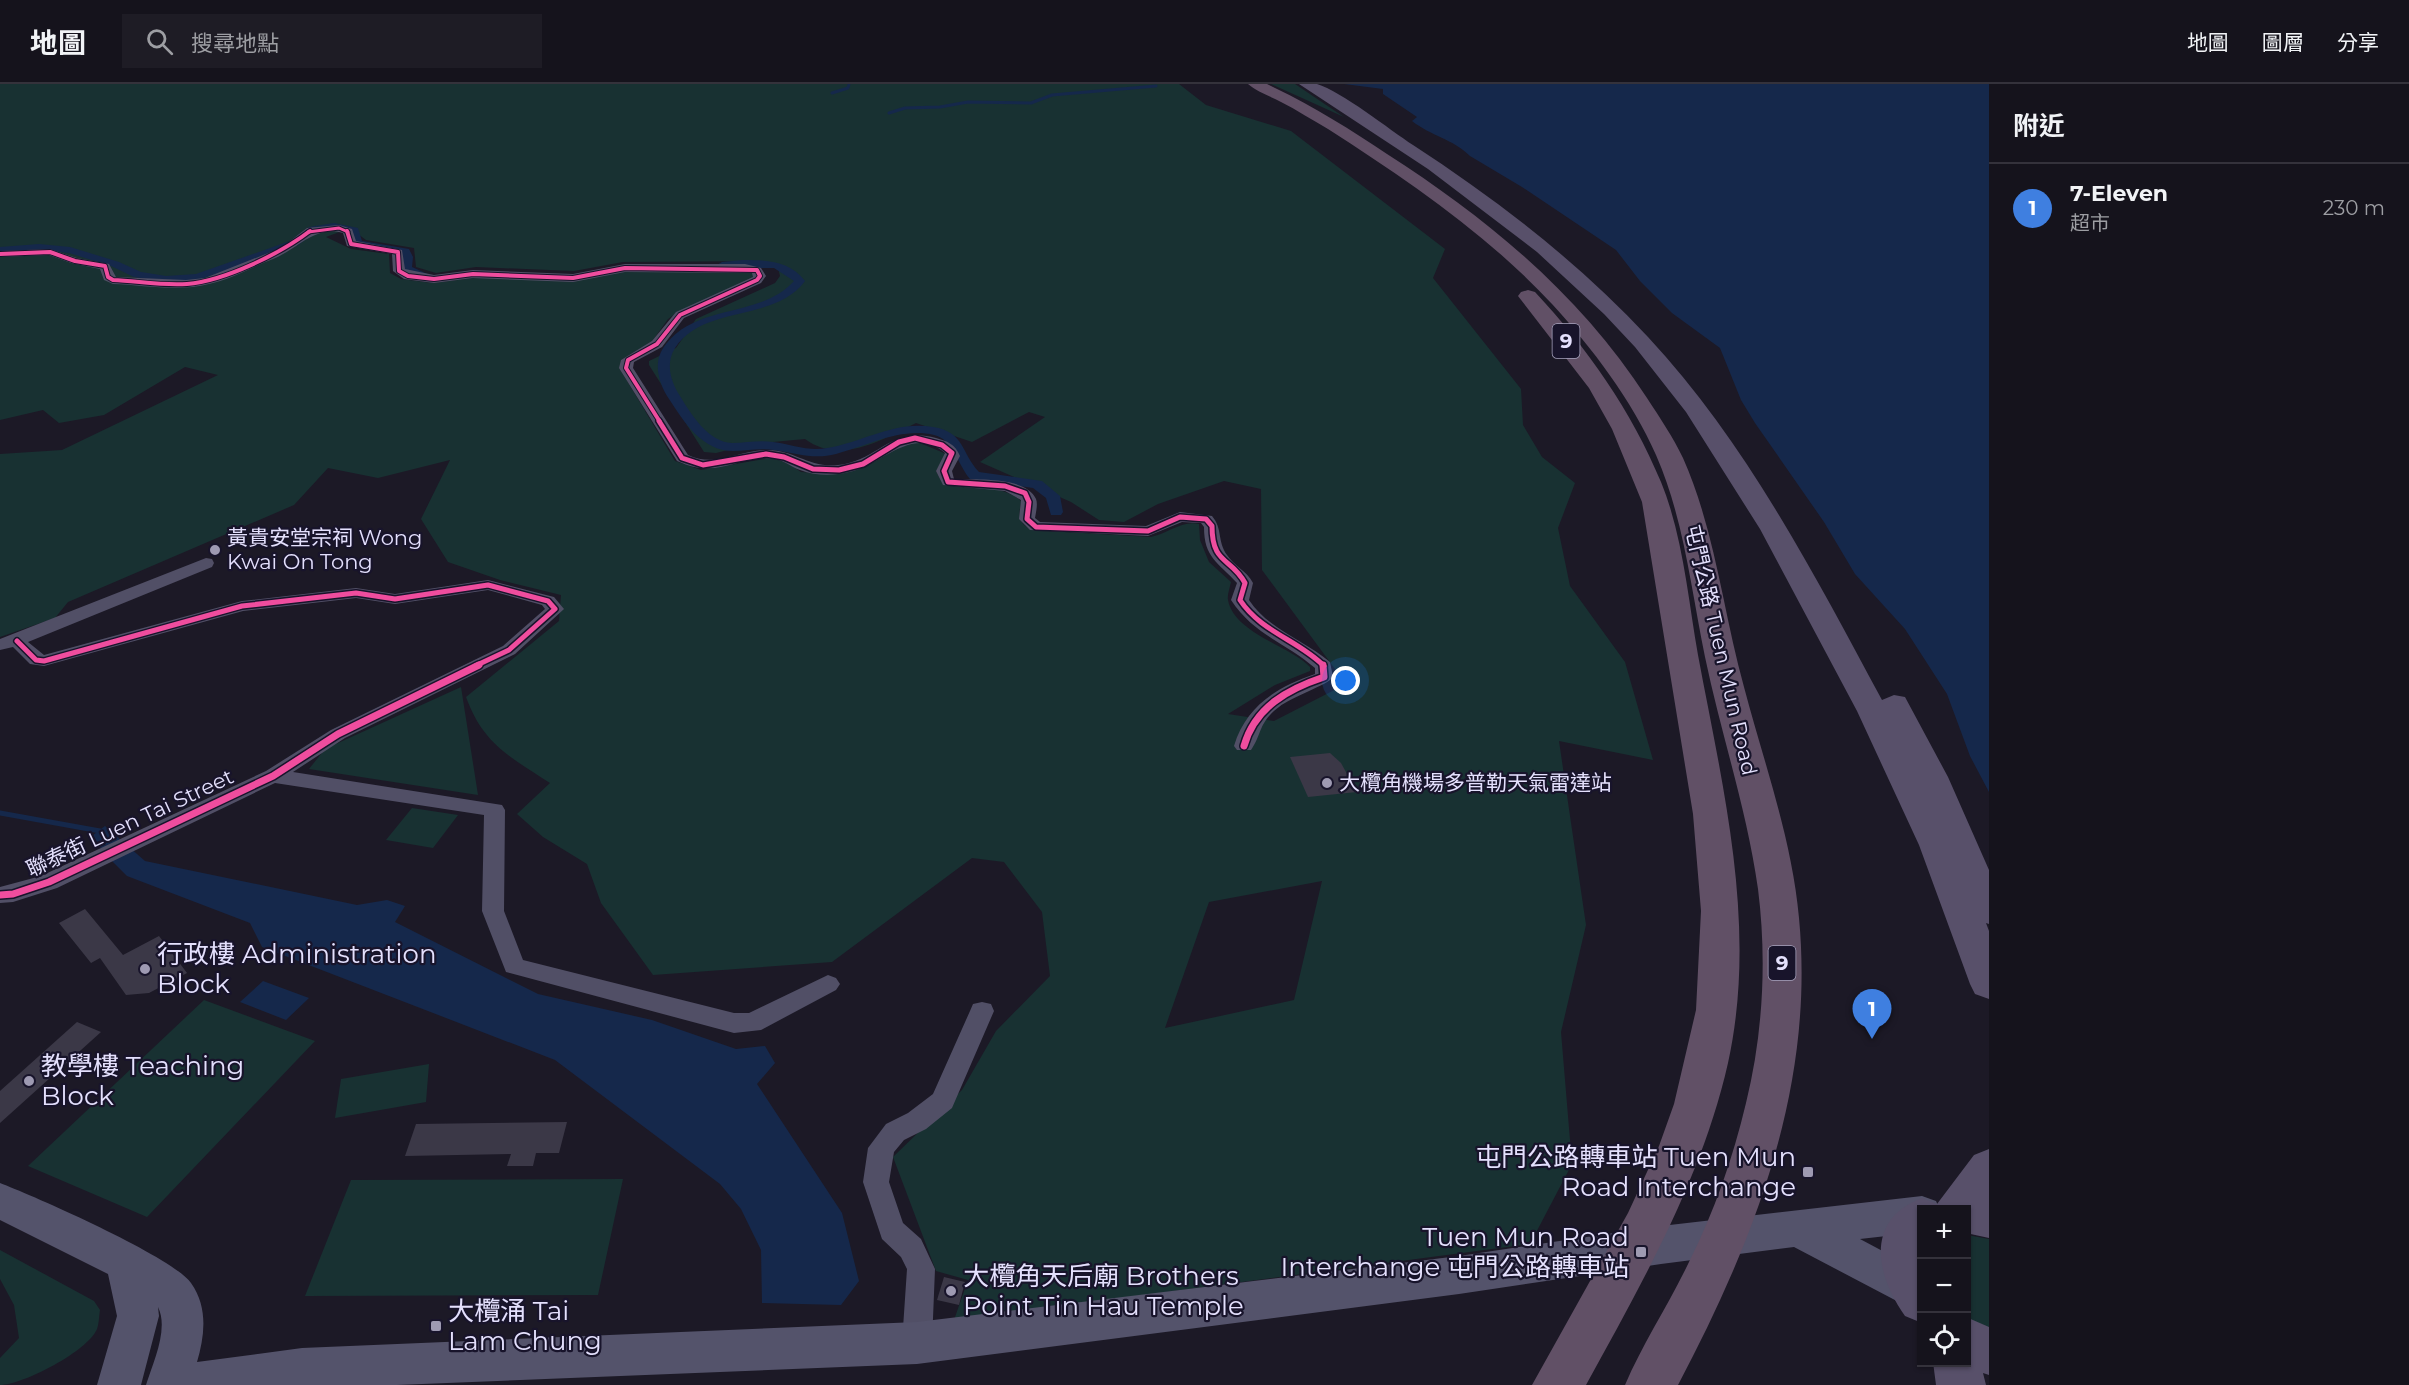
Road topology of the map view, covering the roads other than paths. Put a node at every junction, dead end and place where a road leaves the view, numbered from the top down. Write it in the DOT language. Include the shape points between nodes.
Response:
graph roads {
  1 [pos="1230,84"];
  2 [pos="1255,84"];
  3 [pos="1306,84"];
  4 [pos="1317,84"];
  5 [pos="1364,116"];
  6 [pos="0,254"];
  7 [pos="206,563"];
  8 [pos="9,643"];
  9 [pos="1244,746"];
  10 [pos="273,776"];
  11 [pos="0,895"];
  12 [pos="1989,911"];
  13 [pos="828,984"];
  14 [pos="1989,984"];
  15 [pos="982,1011"];
  16 [pos="1989,1168"];
  17 [pos="0,1201"];
  18 [pos="1959,1205"];
  19 [pos="1971,1213"];
  20 [pos="1917,1217"];
  21 [pos="1989,1218"];
  22 [pos="1917,1220"];
  23 [pos="1797,1229"];
  24 [pos="126,1264"];
  25 [pos="1917,1295"];
  26 [pos="917,1343"];
  27 [pos="1971,1343"];
  28 [pos="1989,1352"];
  29 [pos="1958,1367"];
  30 [pos="119,1385"];
  31 [pos="168,1385"];
  32 [pos="188,1385"];
  33 [pos="1558,1385"];
  34 [pos="1651,1385"];
  35 [pos="1961,1385"];
  1 -- 33 [label="highway, 屯門公路 Tuen Mun Road / 9" via="1282,110 1380,173 1509,275 1590,372 1632,446 1657,508 1715,837 1722,915 1718,988 1707,1062 1686,1130 1650,1217"];
  2 -- 34 [label="highway, 屯門公路 Tuen Mun Road / 9" via="1311,111 1405,172 1489,233 1533,272 1578,318 1622,373 1669,454 1682,489 1768,845 1783,976 1779,1038 1767,1106 1737,1209 1708,1278"];
  3 -- 5 [label="main road"];
  4 -- 5 [label="main road"];
  5 -- 12 [label="main road" via="1462,175 1546,236 1643,328 1711,407 1786,519 1911,735"];
  5 -- 14 [label="main road" via="1532,237 1628,328 1702,417 1756,499 1883,727 1918,802"];
  6 -- 9 [label="street" via="51,252 105,266 108,278 113,280 186,284 229,274 285,250 311,230 339,228 348,231 351,244 398,252 399,271 420,279 473,274 573,278 630,267 757,270 757,280 680,315 657,344 628,360 626,368 682,459 711,466 772,454 789,458 806,469 831,471 861,465 895,442 916,437 951,451 953,456 944,471 948,482 992,484 1026,495 1027,519 1036,527 1148,531 1180,517 1206,519 1212,526 1212,540 1221,560 1245,583 1240,600 1245,610 1324,666 1324,677 1286,691 1261,713 1246,735"];
  7 -- 8 [label="street" via="169,582 89,609"];
  8 -- 10 [label="street, 聯泰街 Luen Tai Street" via="44,661 242,606 356,593 395,599 488,585 548,602 555,609 509,650 338,734"];
  10 -- 11 [label="street, 聯泰街 Luen Tai Street" via="49,882"];
  10 -- 13 [label="street" via="495,810 493,911 514,966 734,1023 752,1023"];
  15 -- 26 [label="street" via="943,1101 895,1132 881,1148 876,1182 891,1230 911,1248 921,1269"];
  16 -- 18 [label="main road"];
  17 -- 24 [label="main road"];
  19 -- 21 [label="main road"];
  20 -- 23 [label="main road"];
  22 -- 25 [label="main road" via="1905,1235 1902,1254"];
  23 -- 25 [label="main road" via="1887,1273"];
  23 -- 26 [label="main road"];
  24 -- 30 [label="main road" via="138,1316"];
  24 -- 31 [label="main road" via="163,1284 176,1296 183,1326"];
  26 -- 32 [label="main road" via="359,1365"];
  27 -- 28 [label="main road"];
  29 -- 35 [label="main road"];
}
